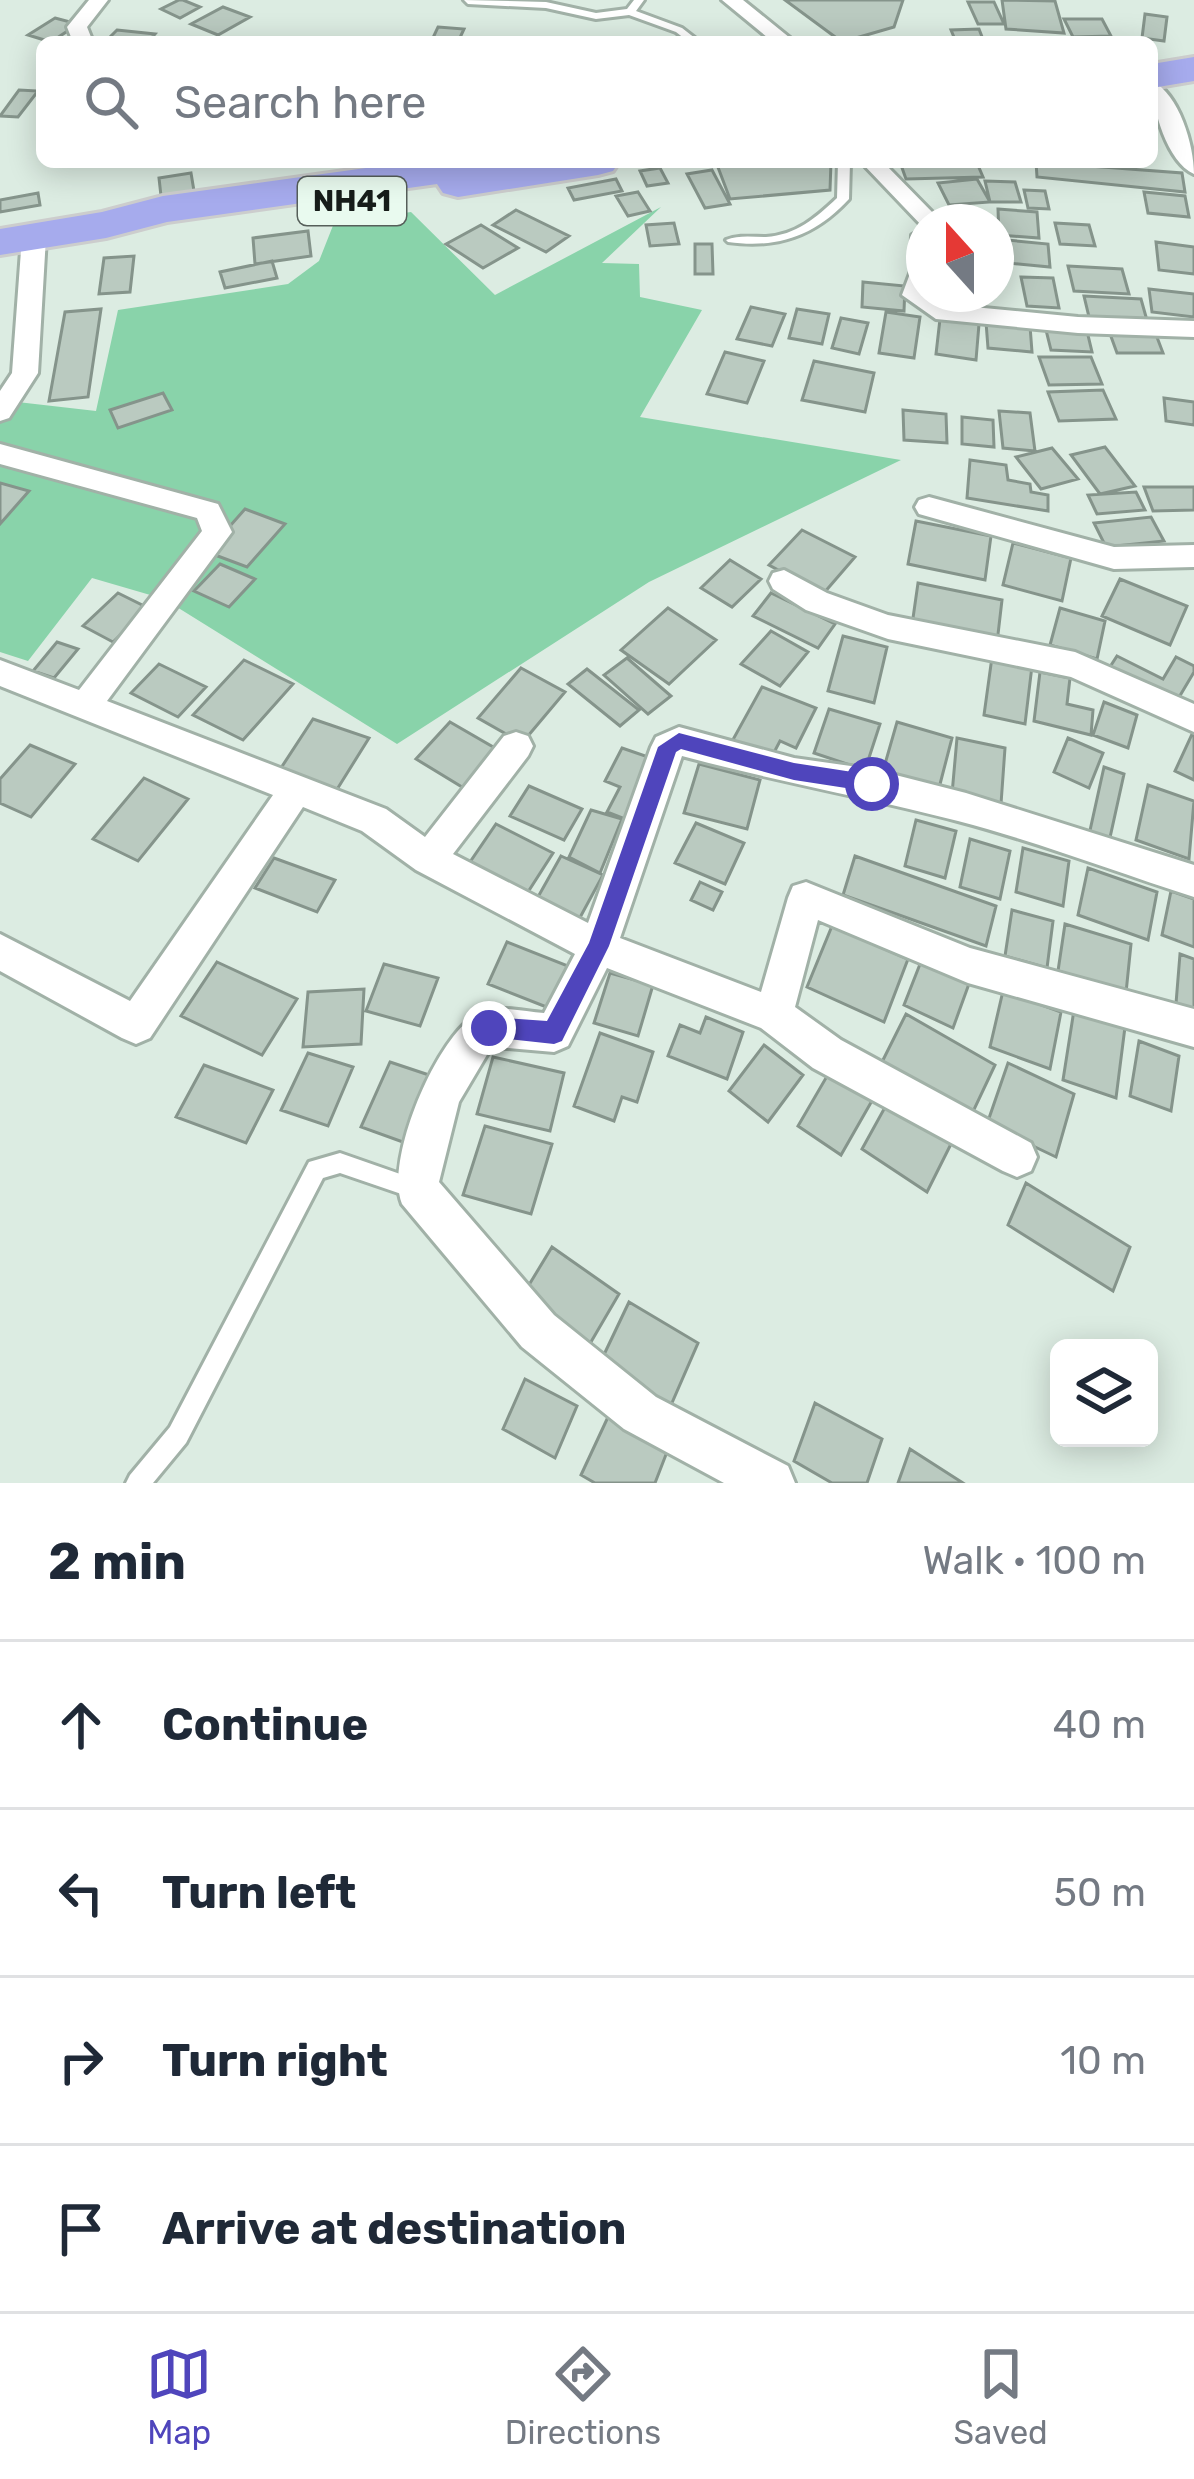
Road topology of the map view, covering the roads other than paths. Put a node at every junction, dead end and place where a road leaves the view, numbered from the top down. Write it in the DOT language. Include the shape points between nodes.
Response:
graph roads {
  1 [pos="99,0"];
  2 [pos="639,0"];
  3 [pos="731,0"];
  4 [pos="468,1"];
  5 [pos="630,12"];
  6 [pos="81,36"];
  7 [pos="687,36"];
  8 [pos="777,36"];
  9 [pos="1194,51"];
  10 [pos="1158,56"];
  11 [pos="1194,69"];
  12 [pos="1158,75"];
  13 [pos="1158,98"];
  14 [pos="1194,167"];
  15 [pos="428,168"];
  16 [pos="561,168"];
  17 [pos="844,168"];
  18 [pos="875,168"];
  19 [pos="391,171"];
  20 [pos="916,204"];
  21 [pos="106,225"];
  22 [pos="17,240"];
  23 [pos="733,240"];
  24 [pos="955,312"];
  25 [pos="1194,329"];
  26 [pos="0,412"];
  27 [pos="0,454"];
  28 [pos="929,507"];
  29 [pos="1194,556"];
  30 [pos="784,581"];
  31 [pos="0,673"];
  32 [pos="86,705"];
  33 [pos="1194,719"];
  34 [pos="516,746"];
  35 [pos="295,791"];
  36 [pos="428,859"];
  37 [pos="1194,881"];
  38 [pos="598,946"];
  39 [pos="0,951"];
  40 [pos="774,1015"];
  41 [pos="1194,1028"];
  42 [pos="1017,1156"];
  43 [pos="417,1189"];
  44 [pos="138,1483"];
  45 [pos="771,1483"];
  1 -- 6 [label="street" via="77,27"];
  2 -- 5 [label="lane"];
  3 -- 8 [label="street"];
  4 -- 5 [label="lane" via="596,16"];
  5 -- 7 [label="lane"];
  9 -- 10 [label="highway"];
  11 -- 12 [label="highway"];
  13 -- 14 [label="street"];
  15 -- 19 [label="highway, NH41"];
  16 -- 21 [label="highway, NH41" via="161,232"];
  17 -- 23 [label="lane" via="843,199 811,231 779,242"];
  18 -- 20 [label="street"];
  19 -- 21 [label="highway, NH41"];
  21 -- 22 [label="highway, NH41"];
  22 -- 26 [label="street" via="25,374"];
  24 -- 25 [label="street"];
  27 -- 32 [label="street" via="208,511 215,521 217,532"];
  28 -- 29 [label="street" via="1114,558"];
  30 -- 33 [label="street" via="817,606 876,625 1075,664"];
  31 -- 32 [label="street"];
  32 -- 35 [label="street"];
  34 -- 36 [label="street"];
  35 -- 36 [label="street" via="374,820"];
  35 -- 39 [label="street" via="136,1025"];
  36 -- 38 [label="street"];
  37 -- 38 [label="street" via="965,808 679,741 668,747"];
  38 -- 40 [label="street"];
  38 -- 43 [label="street" via="554,1033 489,1028 464,1048 420,1154"];
  40 -- 41 [label="street" via="806,898 968,965"];
  40 -- 42 [label="street" via="826,1054"];
  43 -- 44 [label="lane" via="340,1163 316,1169 178,1435"];
  43 -- 45 [label="street" via="538,1331 640,1413"];
}
